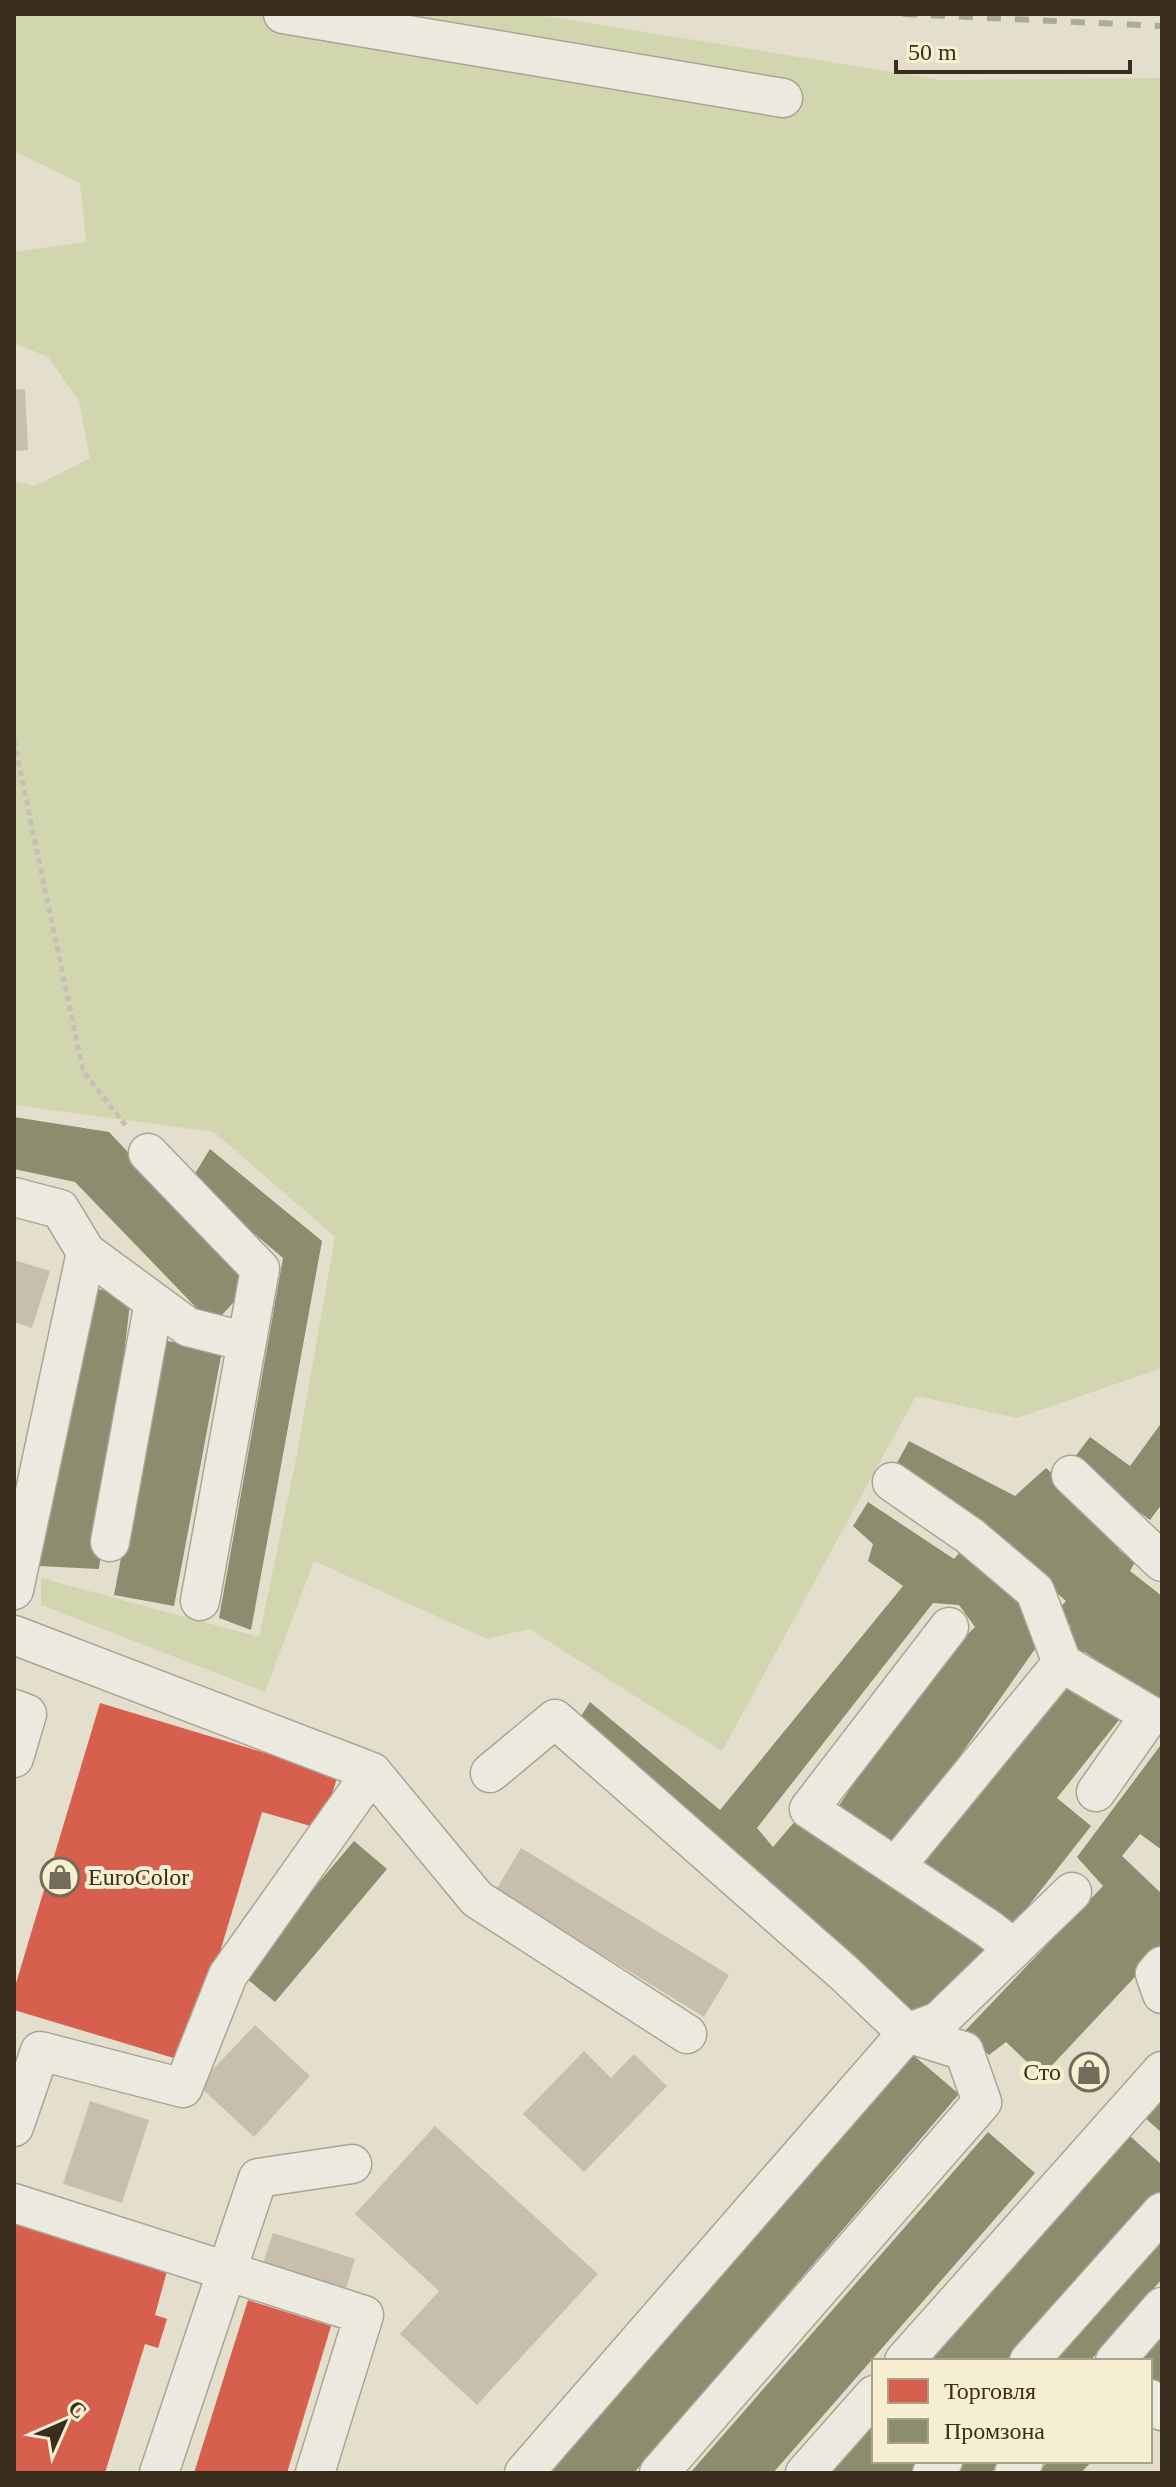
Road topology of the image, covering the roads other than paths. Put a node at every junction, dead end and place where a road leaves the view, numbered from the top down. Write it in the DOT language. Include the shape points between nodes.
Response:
graph roads {
  1 [pos="283,14"];
  2 [pos="783,98"];
  3 [pos="148,1153"];
  4 [pos="14,1197"];
  5 [pos="86,1252"];
  6 [pos="154,1302"];
  7 [pos="247,1342"];
  8 [pos="1071,1475"];
  9 [pos="892,1482"];
  10 [pos="110,1542"];
  11 [pos="1158,1549"];
  12 [pos="14,1590"];
  13 [pos="200,1601"];
  14 [pos="949,1627"];
  15 [pos="14,1635"];
  16 [pos="1062,1663"];
  17 [pos="14,1709"];
  18 [pos="14,1758"];
  19 [pos="372,1772"];
  20 [pos="490,1773"];
  21 [pos="1096,1792"];
  22 [pos="896,1866"];
  23 [pos="1072,1892"];
  24 [pos="1014,1949"];
  25 [pos="1162,1966"];
  26 [pos="1162,1994"];
  27 [pos="907,2033"];
  28 [pos="687,2034"];
  29 [pos="1162,2071"];
  30 [pos="14,2127"];
  31 [pos="352,2164"];
  32 [pos="14,2203"];
  33 [pos="1162,2212"];
  34 [pos="227,2271"];
  35 [pos="1162,2307"];
  36 [pos="906,2359"];
  37 [pos="1031,2359"];
  38 [pos="1117,2359"];
  39 [pos="872,2397"];
  40 [pos="159,2473"];
  41 [pos="315,2473"];
  42 [pos="524,2473"];
  43 [pos="659,2473"];
  44 [pos="805,2473"];
  1 -- 2 [label="street"];
  3 -- 7 [label="street" via="260,1269"];
  4 -- 5 [label="street" via="60,1209"];
  5 -- 6 [label="street"];
  5 -- 12 [label="street"];
  6 -- 7 [label="street" via="188,1327"];
  6 -- 10 [label="street"];
  7 -- 13 [label="street"];
  8 -- 11 [label="street"];
  9 -- 16 [label="street" via="970,1536 1035,1591"];
  14 -- 22 [label="street" via="809,1809"];
  15 -- 19 [label="street"];
  16 -- 21 [label="street" via="1150,1715"];
  16 -- 22 [label="street"];
  17 -- 18 [label="street" via="27,1714"];
  19 -- 28 [label="street" via="477,1899"];
  19 -- 30 [label="street" via="228,1975 183,2088 40,2051"];
  20 -- 27 [label="street" via="555,1719"];
  22 -- 24 [label="street"];
  23 -- 24 [label="street"];
  24 -- 27 [label="street" via="939,2021"];
  25 -- 26 [label="street" via="1155,1974"];
  27 -- 42 [label="street"];
  27 -- 43 [label="street" via="964,2051 982,2102"];
  29 -- 36 [label="street"];
  31 -- 34 [label="street" via="258,2178"];
  32 -- 34 [label="street"];
  33 -- 37 [label="street"];
  34 -- 40 [label="street"];
  34 -- 41 [label="street" via="364,2315"];
  35 -- 38 [label="street"];
  39 -- 44 [label="street"];
}
